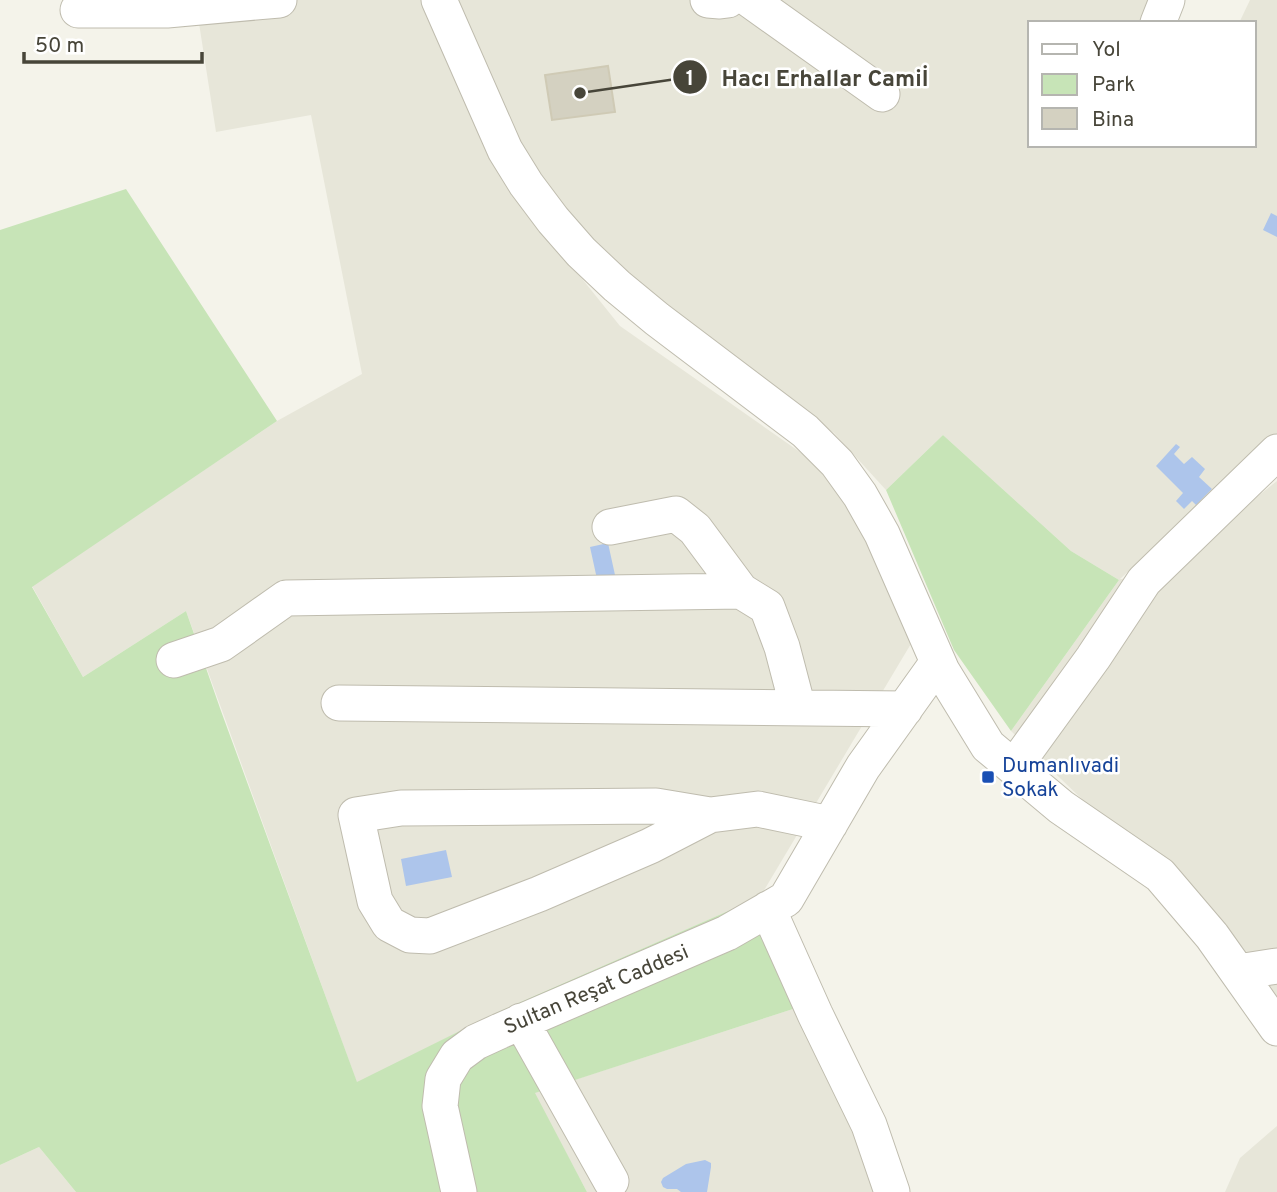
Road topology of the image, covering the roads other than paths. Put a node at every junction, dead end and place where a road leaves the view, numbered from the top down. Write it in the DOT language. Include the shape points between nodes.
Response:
graph roads {
  1 [pos="279,0"];
  2 [pos="439,0"];
  3 [pos="708,0"];
  4 [pos="728,0"];
  5 [pos="750,0"];
  6 [pos="1167,0"];
  7 [pos="78,10"];
  8 [pos="1159,21"];
  9 [pos="882,94"];
  10 [pos="1277,452"];
  11 [pos="610,527"];
  12 [pos="741,591"];
  13 [pos="174,660"];
  14 [pos="939,662"];
  15 [pos="339,703"];
  16 [pos="799,708"];
  17 [pos="905,709"];
  18 [pos="1014,767"];
  19 [pos="710,815"];
  20 [pos="830,824"];
  21 [pos="768,909"];
  22 [pos="1277,966"];
  23 [pos="1238,972"];
  24 [pos="522,1021"];
  25 [pos="1277,1028"];
  26 [pos="611,1181"];
  27 [pos="459,1192"];
  28 [pos="892,1192"];
  1 -- 7 [label="street" via="167,10"];
  2 -- 14 [label="street" via="505,150 553,220 617,286 805,431 837,463 882,534"];
  3 -- 4 [label="street"];
  5 -- 9 [label="street"];
  6 -- 8 [label="street"];
  10 -- 18 [label="street" via="1144,581"];
  11 -- 12 [label="street" via="676,514 695,529"];
  12 -- 13 [label="street" via="286,598 221,644"];
  12 -- 16 [label="street" via="766,607"];
  14 -- 17 [label="street, Sultan Reşat Caddesi"];
  14 -- 18 [label="street" via="988,746"];
  15 -- 16 [label="street"];
  16 -- 17 [label="street"];
  17 -- 20 [label="street, Sultan Reşat Caddesi"];
  18 -- 23 [label="street" via="1061,807 1160,875"];
  19 -- 19 [label="street" via="539,894 430,936 410,935 389,924 375,901 356,816 401,808 656,806"];
  19 -- 20 [label="street" via="758,809"];
  20 -- 21 [label="street, Sultan Reşat Caddesi" via="786,899"];
  21 -- 24 [label="street, Sultan Reşat Caddesi" via="727,933"];
  21 -- 28 [label="street" via="869,1125"];
  22 -- 23 [label="street"];
  23 -- 25 [label="street"];
  24 -- 26 [label="street"];
  24 -- 27 [label="street, Sultan Reşat Caddesi" via="476,1042 457,1056 443,1079 440,1106"];
}
